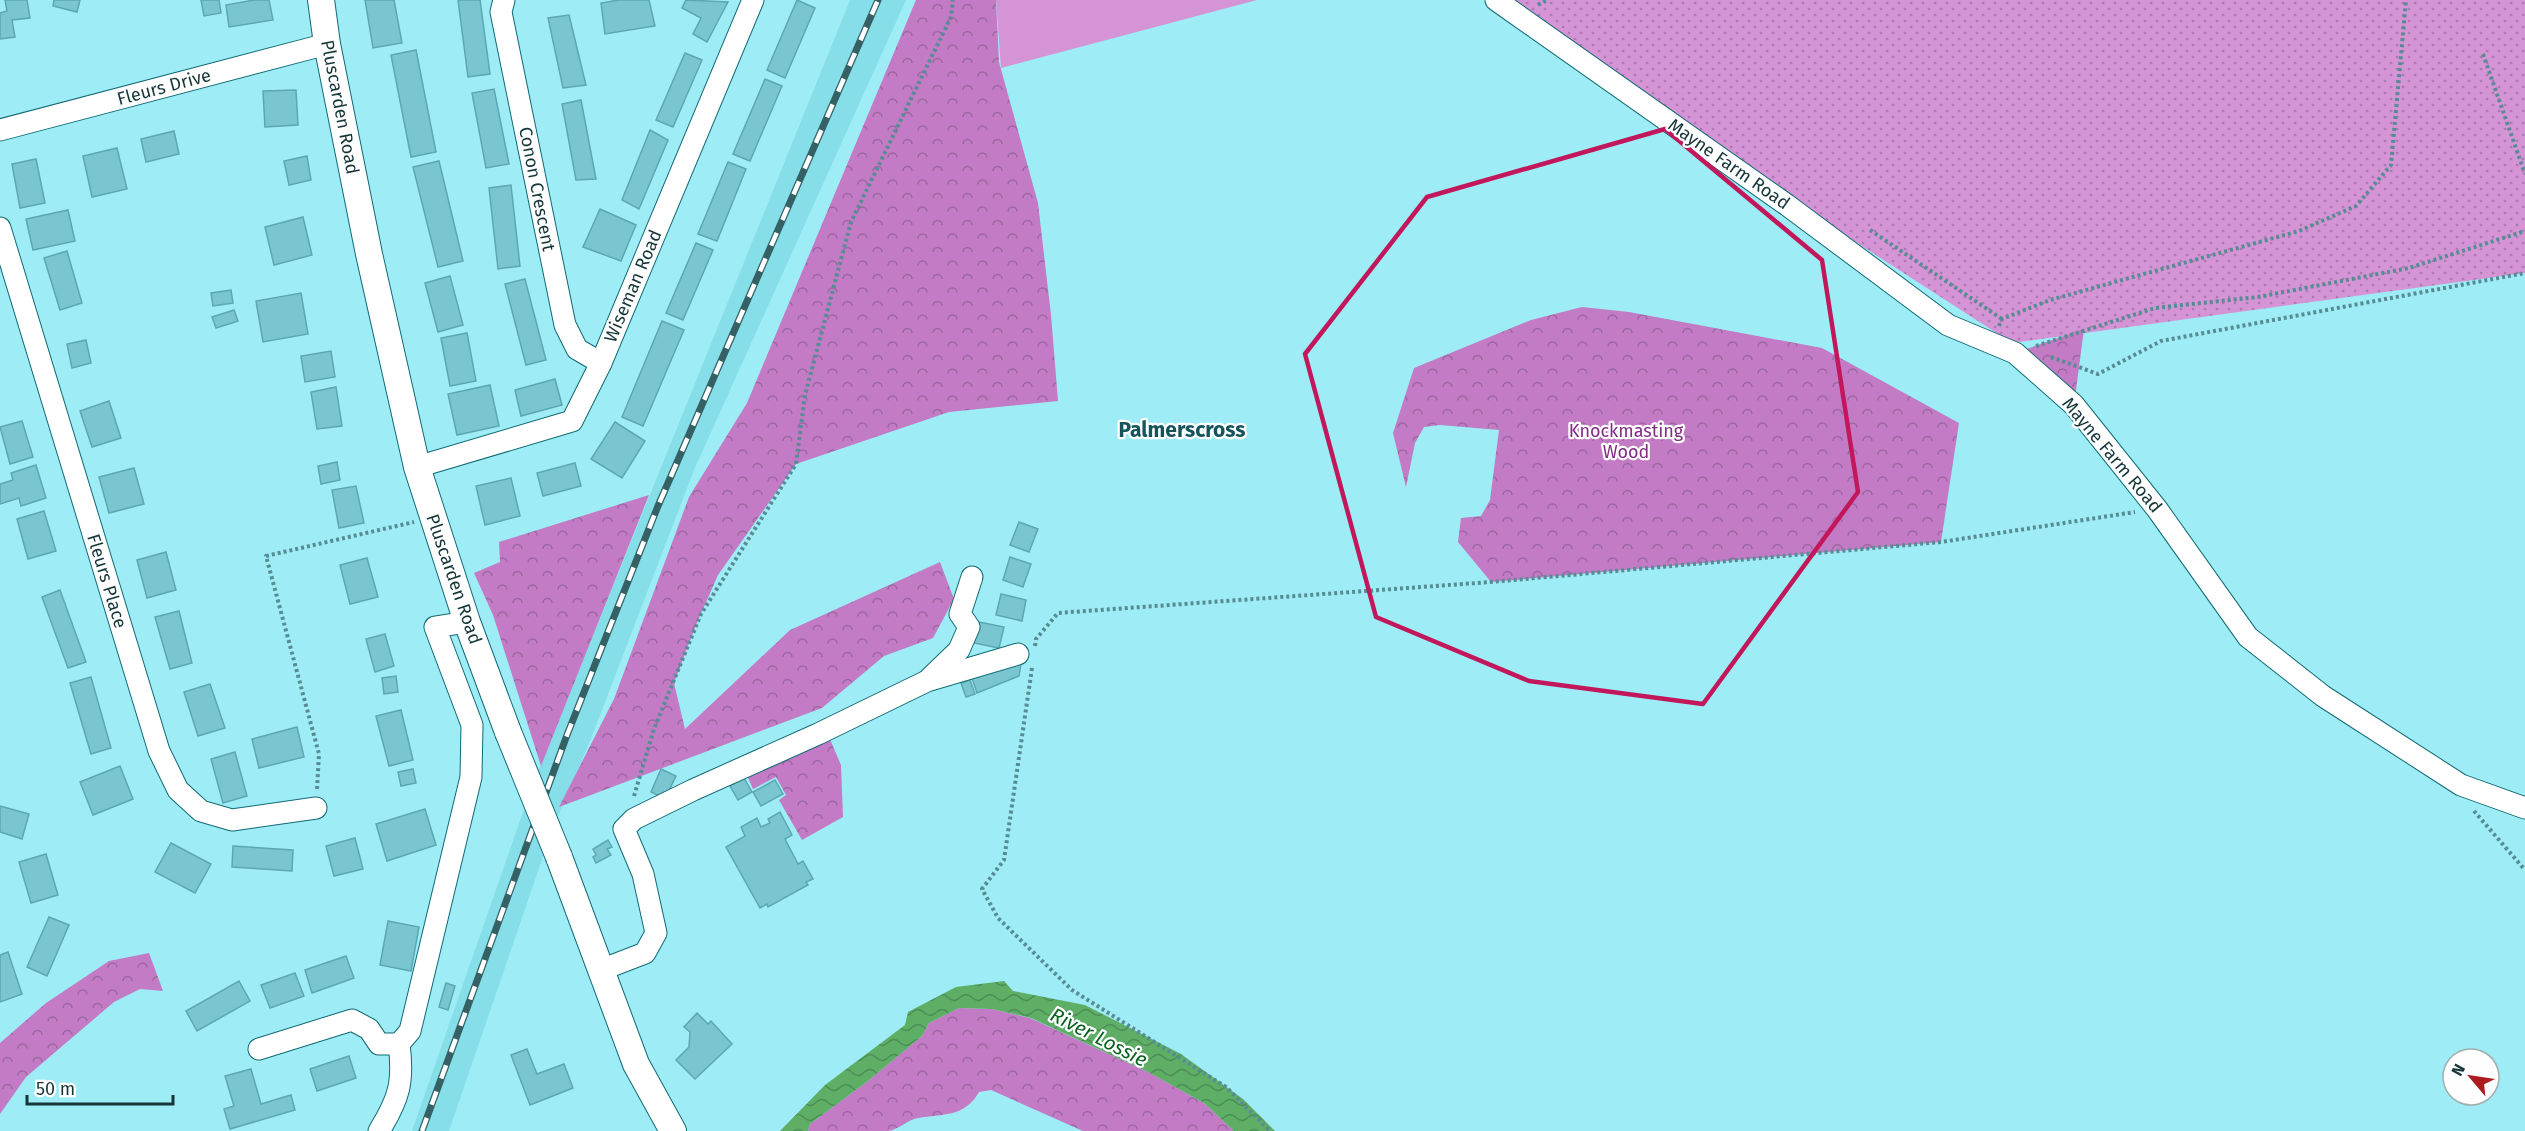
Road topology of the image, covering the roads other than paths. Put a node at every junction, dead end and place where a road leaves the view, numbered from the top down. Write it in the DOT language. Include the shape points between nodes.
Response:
graph roads {
  1 [pos="321,0"];
  2 [pos="504,0"];
  3 [pos="753,0"];
  4 [pos="1496,0"];
  5 [pos="327,44"];
  6 [pos="0,130"];
  7 [pos="0,228"];
  8 [pos="601,363"];
  9 [pos="417,467"];
  10 [pos="972,577"];
  11 [pos="467,622"];
  12 [pos="1028,656"];
  13 [pos="927,681"];
  14 [pos="316,808"];
  15 [pos="2525,808"];
  16 [pos="601,970"];
  17 [pos="399,1044"];
  18 [pos="259,1048"];
  19 [pos="379,1131"];
  20 [pos="673,1131"];
  1 -- 5 [label="main road, Pluscarden Road"];
  2 -- 8 [label="street, Conon Crescent" via="501,12 565,325 577,349"];
  3 -- 8 [label="street, Wiseman Road"];
  4 -- 15 [label="street, Mayne Farm Road" via="1787,205 1948,326 2015,353 2074,405 2157,509 2248,637 2323,696 2461,785"];
  5 -- 6 [label="street, Fleurs Drive"];
  5 -- 9 [label="main road, Pluscarden Road"];
  7 -- 14 [label="street, Fleurs Place" via="159,751 178,790 201,811 232,820"];
  8 -- 9 [label="street, Wiseman Road" via="572,421"];
  9 -- 11 [label="main road, Pluscarden Road"];
  10 -- 13 [label="street" via="960,614 969,627 959,650"];
  11 -- 16 [label="main road, Pluscarden Road, bridge"];
  11 -- 17 [label="street" via="435,627 472,725 471,777 421,991 410,1030"];
  12 -- 13 [label="street"];
  13 -- 16 [label="street" via="634,819 624,829 644,874 656,933 645,953"];
  16 -- 20 [label="main road, Pluscarden Road" via="636,1064"];
  17 -- 18 [label="street" via="379,1044 369,1029 352,1020"];
  17 -- 19 [label="street" via="399,1093"];
}
